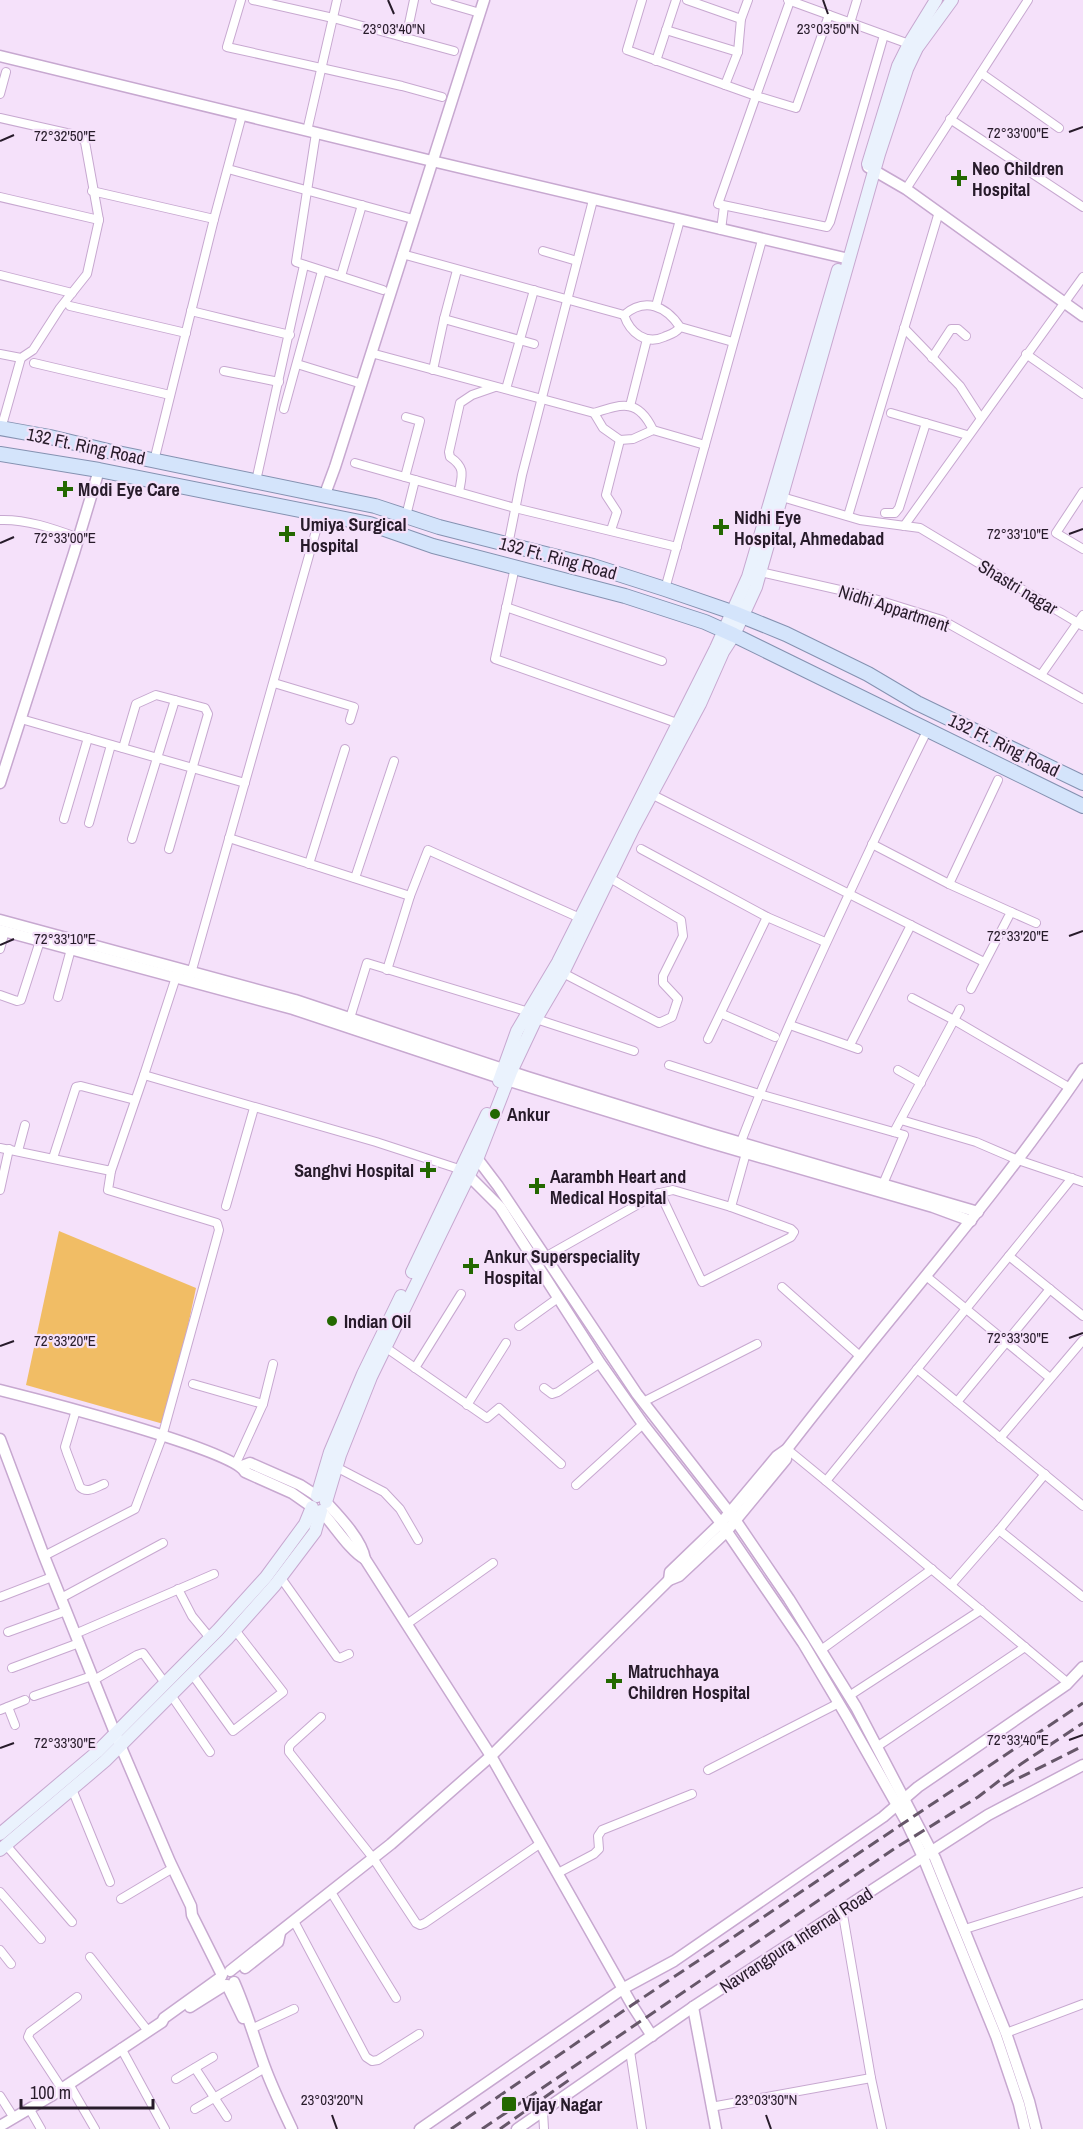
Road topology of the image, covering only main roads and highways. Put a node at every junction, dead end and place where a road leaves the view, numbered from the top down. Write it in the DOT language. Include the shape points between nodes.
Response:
graph roads {
  1 [pos="936,0"];
  2 [pos="952,0"];
  3 [pos="871,169"];
  4 [pos="845,259"];
  5 [pos="1,428"];
  6 [pos="0,453"];
  7 [pos="737,614"];
  8 [pos="729,633"];
  9 [pos="1083,783"];
  10 [pos="1083,806"];
  11 [pos="532,1016"];
  12 [pos="466,1172"];
  13 [pos="319,1504"];
  14 [pos="2,1843"];
  1 -- 3 [label="main road" via="898,66"];
  2 -- 3 [label="main road" via="917,48"];
  3 -- 4 [label="main road"];
  4 -- 7 [label="main road"];
  4 -- 7 [label="main road" via="756,587"];
  5 -- 7 [label="main road, 132 Ft. Ring Road" via="375,506 439,527 593,566"];
  6 -- 8 [label="main road, 132 Ft. Ring Road" via="370,524 433,546 625,596"];
  7 -- 8 [label="main road"];
  7 -- 9 [label="main road, 132 Ft. Ring Road" via="868,674 917,703"];
  8 -- 10 [label="main road, 132 Ft. Ring Road"];
  8 -- 11 [label="main road" via="677,723"];
  8 -- 11 [label="main road" via="700,704 562,973"];
  11 -- 12 [label="main road"];
  12 -- 13 [label="main road" via="371,1377"];
  12 -- 13 [label="main road" via="363,1374 330,1452"];
  13 -- 14 [label="main road" via="266,1577 210,1638"];
  13 -- 14 [label="main road" via="315,1532 235,1630 72,1790"];
}
